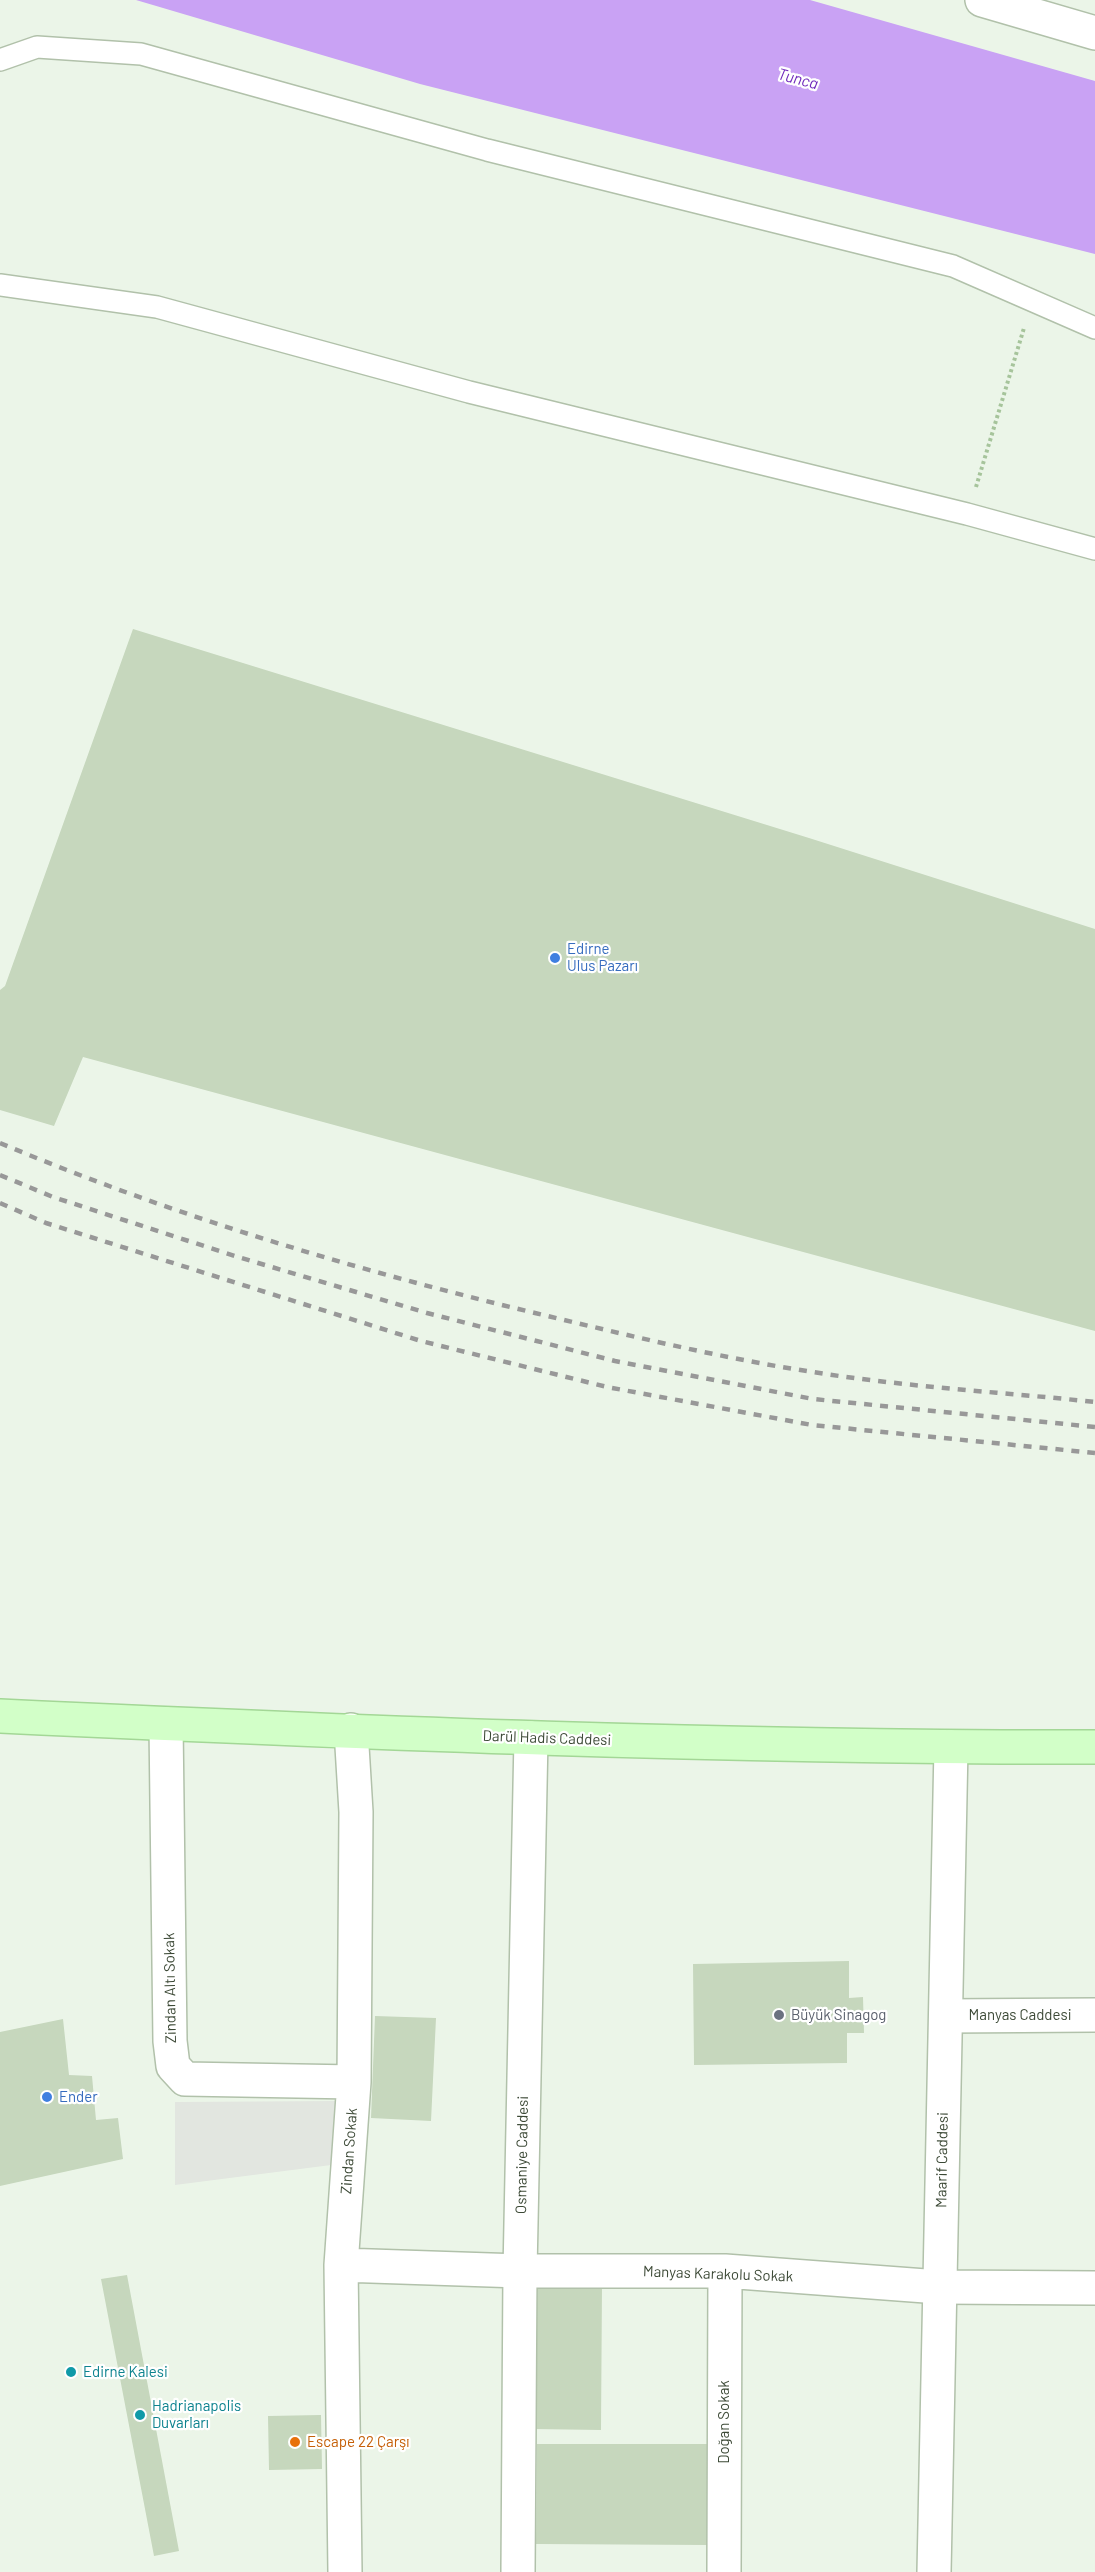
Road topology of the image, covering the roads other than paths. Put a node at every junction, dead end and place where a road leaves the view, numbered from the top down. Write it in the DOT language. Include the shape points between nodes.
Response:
graph roads {
  1 [pos="982,0"];
  2 [pos="1095,33"];
  3 [pos="0,60"];
  4 [pos="0,285"];
  5 [pos="1095,328"];
  6 [pos="1095,549"];
  7 [pos="0,1716"];
  8 [pos="166,1724"];
  9 [pos="351,1730"];
  10 [pos="531,1738"];
  11 [pos="951,1747"];
  12 [pos="1095,1747"];
  13 [pos="1095,2015"];
  14 [pos="946,2016"];
  15 [pos="354,2082"];
  16 [pos="341,2265"];
  17 [pos="520,2271"];
  18 [pos="725,2271"];
  19 [pos="939,2287"];
  20 [pos="1095,2288"];
  21 [pos="345,2572"];
  22 [pos="518,2572"];
  23 [pos="724,2572"];
  24 [pos="934,2572"];
  1 -- 2 [label="street"];
  3 -- 5 [label="lane" via="37,47 141,54 487,150 953,266"];
  4 -- 6 [label="lane" via="157,307 469,392"];
  7 -- 8 [label="main road, Darül Hadis Caddesi"];
  8 -- 9 [label="main road, Darül Hadis Caddesi"];
  8 -- 15 [label="street, Zindan Altı Sokak" via="173,2066 185,2079"];
  9 -- 10 [label="main road, Darül Hadis Caddesi"];
  9 -- 15 [label="street, Zindan Sokak" via="356,1812"];
  10 -- 11 [label="main road, Darül Hadis Caddesi"];
  10 -- 17 [label="street, Osmaniye Caddesi"];
  11 -- 12 [label="main road, Darül Hadis Caddesi"];
  11 -- 14 [label="street, Maarif Caddesi"];
  13 -- 14 [label="street, Manyas Caddesi"];
  14 -- 19 [label="street, Maarif Caddesi"];
  15 -- 16 [label="street, Zindan Sokak"];
  16 -- 17 [label="street, Manyas Karakolu Sokak"];
  16 -- 21 [label="street, Zindan Sokak"];
  17 -- 18 [label="street, Manyas Karakolu Sokak"];
  17 -- 22 [label="street, Osmaniye Caddesi"];
  18 -- 19 [label="street, Manyas Karakolu Sokak"];
  18 -- 23 [label="street, Doğan Sokak"];
  19 -- 20 [label="street, Manyas Karakolu Sokak"];
  19 -- 24 [label="street, Maarif Caddesi"];
}
